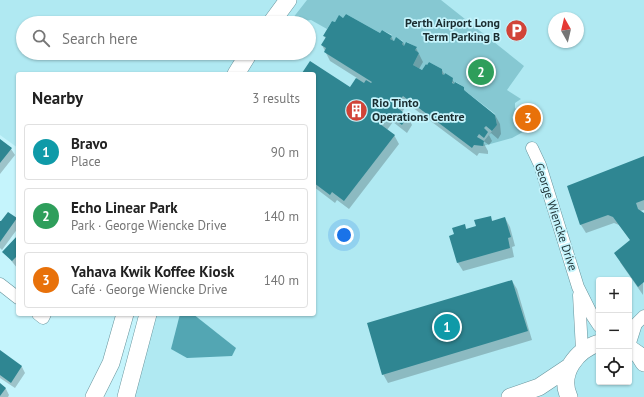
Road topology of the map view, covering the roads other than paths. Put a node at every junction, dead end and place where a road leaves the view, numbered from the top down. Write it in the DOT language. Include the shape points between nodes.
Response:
graph roads {
  1 [pos="288,0"];
  2 [pos="276,16"];
  3 [pos="245,60"];
  4 [pos="237,72"];
  5 [pos="532,148"];
  6 [pos="0,284"];
  7 [pos="578,287"];
  8 [pos="16,296"];
  9 [pos="124,316"];
  10 [pos="147,316"];
  11 [pos="642,317"];
  12 [pos="596,322"];
  13 [pos="596,344"];
  14 [pos="633,348"];
  15 [pos="582,350"];
  16 [pos="644,363"];
  17 [pos="569,367"];
  18 [pos="94,397"];
  19 [pos="126,397"];
  20 [pos="510,397"];
  21 [pos="569,397"];
  1 -- 2 [label="main road"];
  3 -- 4 [label="main road"];
  5 -- 7 [label="street, George Wiencke Drive" via="540,165"];
  6 -- 8 [label="street"];
  7 -- 12 [label="street, George Wiencke Drive"];
  7 -- 15 [label="street, George Wiencke Drive"];
  9 -- 18 [label="main road" via="111,363"];
  10 -- 19 [label="main road"];
  11 -- 14 [label="street" via="636,324"];
  13 -- 15 [label="main road"];
  14 -- 16 [label="main road"];
  15 -- 17 [label="main road"];
  17 -- 20 [label="main road" via="539,387"];
  17 -- 21 [label="main road" via="566,380"];
}
